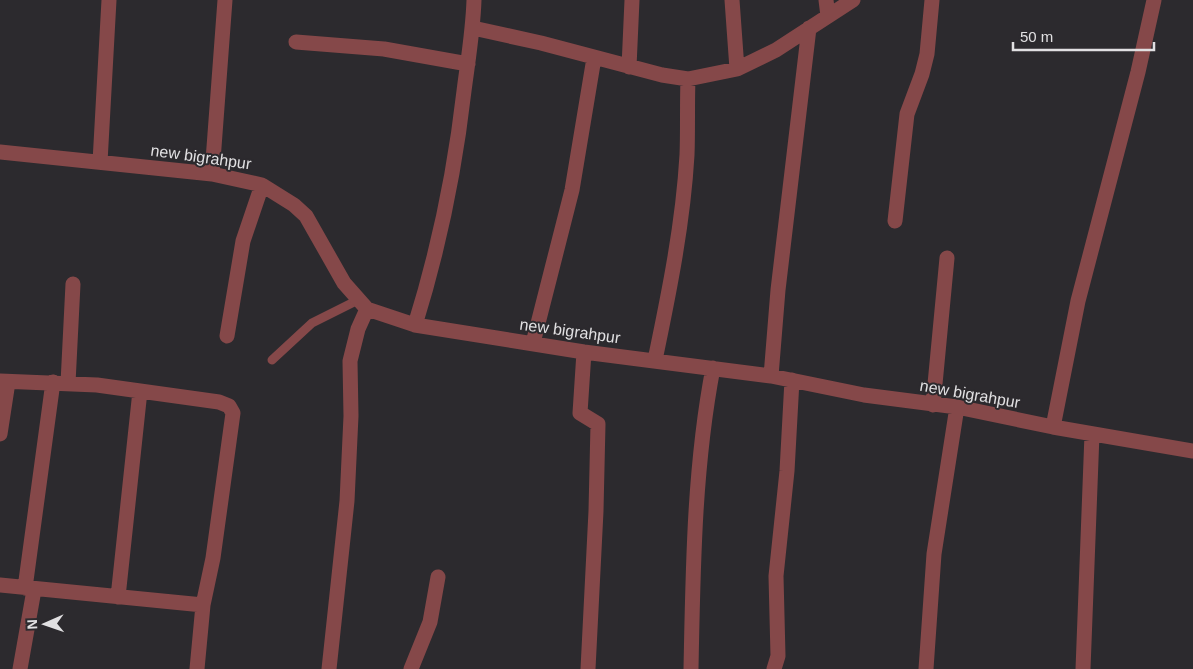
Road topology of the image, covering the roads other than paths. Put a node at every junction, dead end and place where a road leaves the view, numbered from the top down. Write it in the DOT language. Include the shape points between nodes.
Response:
graph roads {
  1 [pos="108,0"];
  2 [pos="225,0"];
  3 [pos="474,0"];
  4 [pos="632,0"];
  5 [pos="732,0"];
  6 [pos="826,0"];
  7 [pos="853,0"];
  8 [pos="932,0"];
  9 [pos="1154,0"];
  10 [pos="828,16"];
  11 [pos="473,28"];
  12 [pos="809,28"];
  13 [pos="296,42"];
  14 [pos="594,58"];
  15 [pos="468,64"];
  16 [pos="629,67"];
  17 [pos="737,69"];
  18 [pos="688,79"];
  19 [pos="0,152"];
  20 [pos="100,162"];
  21 [pos="212,174"];
  22 [pos="262,184"];
  23 [pos="895,221"];
  24 [pos="947,258"];
  25 [pos="73,284"];
  26 [pos="363,305"];
  27 [pos="415,325"];
  28 [pos="227,336"];
  29 [pos="533,343"];
  30 [pos="584,352"];
  31 [pos="272,360"];
  32 [pos="655,360"];
  33 [pos="713,368"];
  34 [pos="771,376"];
  35 [pos="792,380"];
  36 [pos="4,382"];
  37 [pos="61,383"];
  38 [pos="140,391"];
  39 [pos="933,405"];
  40 [pos="958,407"];
  41 [pos="1053,427"];
  42 [pos="0,434"];
  43 [pos="1092,434"];
  44 [pos="1193,451"];
  45 [pos="438,577"];
  46 [pos="0,585"];
  47 [pos="29,589"];
  48 [pos="118,597"];
  49 [pos="203,605"];
  50 [pos="20,669"];
  51 [pos="196,669"];
  52 [pos="329,669"];
  53 [pos="411,669"];
  54 [pos="588,669"];
  55 [pos="691,669"];
  56 [pos="774,669"];
  57 [pos="926,669"];
  58 [pos="1083,669"];
  1 -- 20 [label="street"];
  2 -- 21 [label="street"];
  3 -- 11 [label="street"];
  4 -- 16 [label="street"];
  5 -- 17 [label="street"];
  6 -- 10 [label="street"];
  7 -- 10 [label="street"];
  8 -- 23 [label="street" via="927,54 907,114"];
  9 -- 41 [label="street" via="1078,301"];
  10 -- 12 [label="street"];
  11 -- 14 [label="street"];
  11 -- 15 [label="street"];
  12 -- 17 [label="street" via="776,50"];
  12 -- 34 [label="street"];
  13 -- 15 [label="street" via="384,49"];
  14 -- 16 [label="street"];
  14 -- 29 [label="street" via="572,190"];
  15 -- 27 [label="street" via="454,168 430,279"];
  16 -- 18 [label="street"];
  17 -- 18 [label="street"];
  18 -- 32 [label="street" via="687,155 682,204"];
  19 -- 20 [label="street, new bigrahpur"];
  20 -- 21 [label="street, new bigrahpur"];
  21 -- 22 [label="street, new bigrahpur"];
  22 -- 26 [label="street, new bigrahpur" via="306,216 344,283"];
  22 -- 28 [label="street" via="243,241"];
  24 -- 39 [label="street"];
  25 -- 37 [label="street"];
  26 -- 27 [label="street, new bigrahpur"];
  26 -- 31 [label="lane" via="312,323"];
  26 -- 52 [label="street" via="350,361 347,501"];
  27 -- 29 [label="street, new bigrahpur"];
  29 -- 30 [label="street, new bigrahpur"];
  30 -- 32 [label="street, new bigrahpur"];
  30 -- 54 [label="street" via="580,413 598,424"];
  32 -- 33 [label="street, new bigrahpur"];
  33 -- 34 [label="street, new bigrahpur"];
  33 -- 55 [label="street" via="699,476"];
  34 -- 35 [label="street, new bigrahpur"];
  35 -- 39 [label="street, new bigrahpur"];
  35 -- 56 [label="street" via="787,471 777,554 778,656"];
  36 -- 37 [label="street"];
  36 -- 42 [label="street"];
  37 -- 38 [label="street"];
  37 -- 47 [label="street"];
  38 -- 48 [label="street"];
  38 -- 49 [label="street" via="218,402 229,406 233,412 213,558"];
  39 -- 40 [label="street, new bigrahpur"];
  40 -- 41 [label="street, new bigrahpur"];
  40 -- 57 [label="street" via="934,554"];
  41 -- 43 [label="street, new bigrahpur"];
  43 -- 44 [label="street, new bigrahpur"];
  43 -- 58 [label="street"];
  45 -- 53 [label="street" via="430,622"];
  46 -- 47 [label="street"];
  47 -- 48 [label="street"];
  47 -- 50 [label="street"];
  48 -- 49 [label="street"];
  49 -- 51 [label="street"];
}
